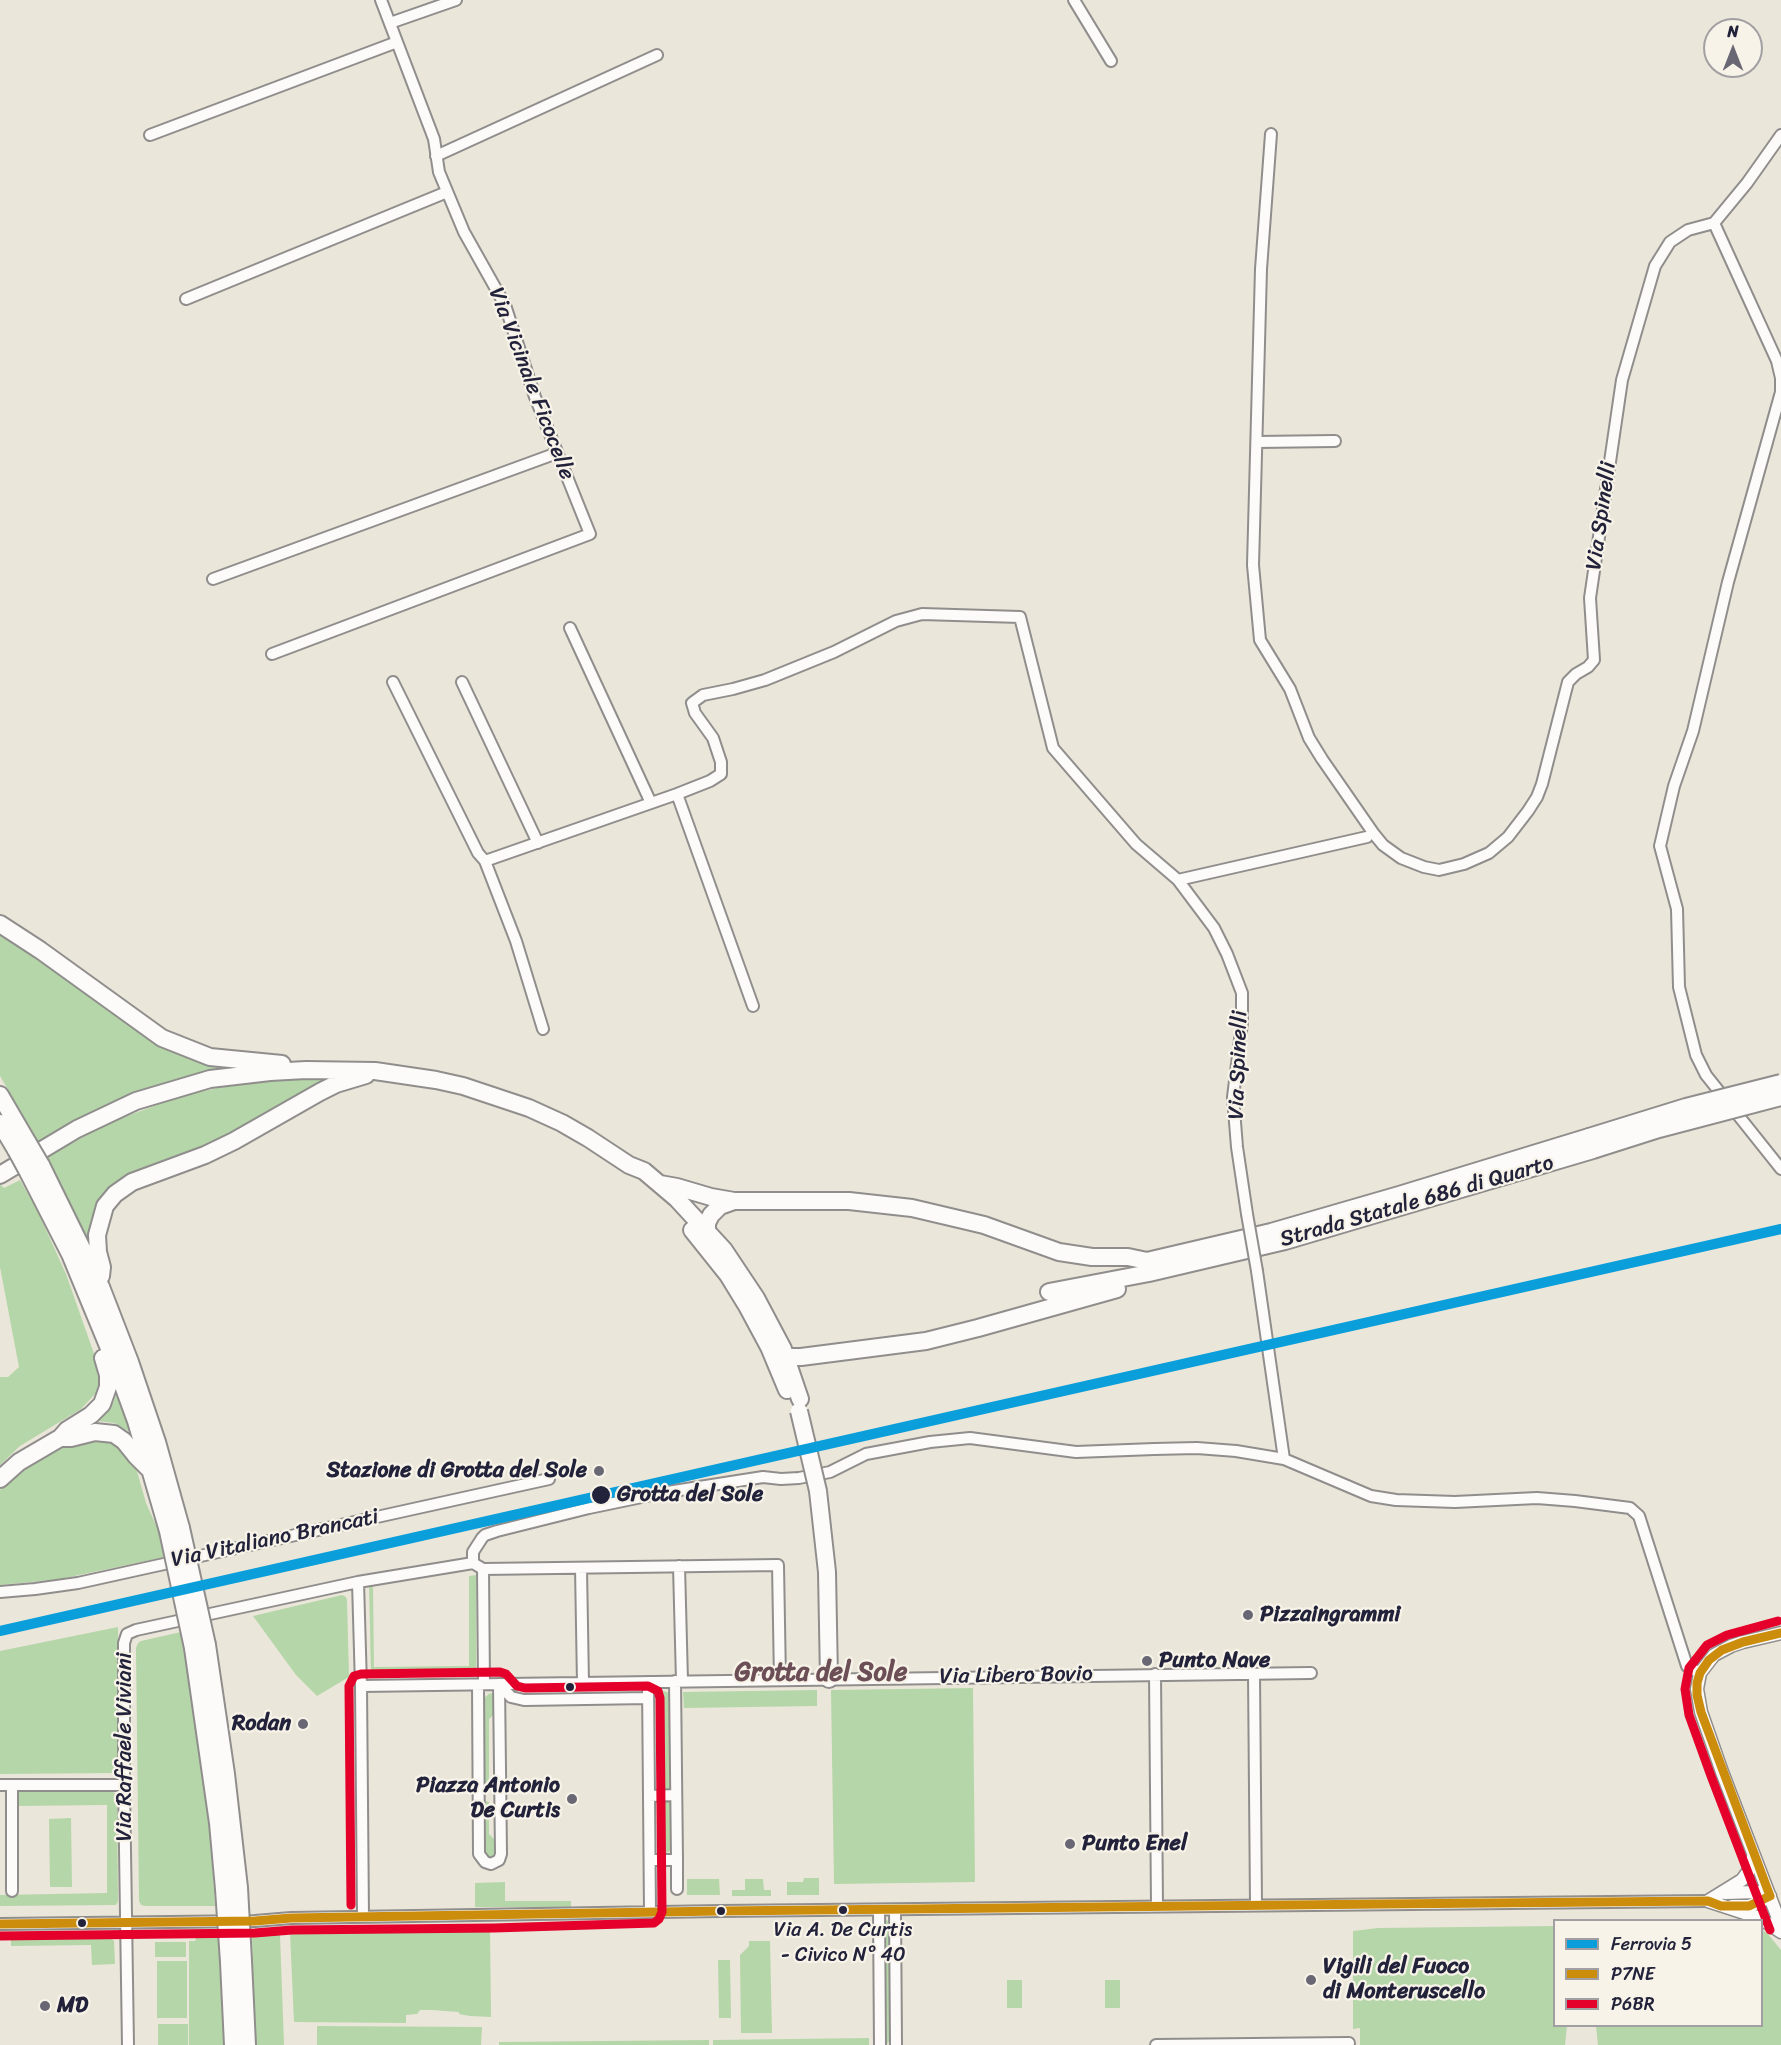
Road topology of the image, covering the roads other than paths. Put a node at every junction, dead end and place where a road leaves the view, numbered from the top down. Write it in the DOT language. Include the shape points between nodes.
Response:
graph roads {
  1 [pos="381,0"];
  2 [pos="456,0"];
  3 [pos="1074,0"];
  4 [pos="390,23"];
  5 [pos="397,42"];
  6 [pos="657,55"];
  7 [pos="1111,61"];
  8 [pos="1271,134"];
  9 [pos="150,135"];
  10 [pos="1781,135"];
  11 [pos="436,156"];
  12 [pos="447,192"];
  13 [pos="1714,223"];
  14 [pos="186,299"];
  15 [pos="1781,378"];
  16 [pos="1335,441"];
  17 [pos="1257,442"];
  18 [pos="557,453"];
  19 [pos="213,579"];
  20 [pos="570,628"];
  21 [pos="272,654"];
  22 [pos="393,682"];
  23 [pos="462,682"];
  24 [pos="676,794"];
  25 [pos="651,803"];
  26 [pos="1371,835"];
  27 [pos="538,843"];
  28 [pos="485,861"];
  29 [pos="1178,880"];
  30 [pos="0,924"];
  31 [pos="753,1006"];
  32 [pos="543,1029"];
  33 [pos="306,1070"];
  34 [pos="375,1071"];
  35 [pos="1781,1083"];
  36 [pos="0,1095"];
  37 [pos="1781,1097"];
  38 [pos="0,1123"];
  39 [pos="1591,1143"];
  40 [pos="22,1147"];
  41 [pos="628,1165"];
  42 [pos="35,1168"];
  43 [pos="1781,1169"];
  44 [pos="0,1174"];
  45 [pos="660,1184"];
  46 [pos="734,1201"];
  47 [pos="706,1230"];
  48 [pos="708,1250"];
  49 [pos="1148,1267"];
  50 [pos="734,1274"];
  51 [pos="100,1287"];
  52 [pos="1049,1292"];
  53 [pos="104,1335"];
  54 [pos="769,1347"];
  55 [pos="816,1355"];
  56 [pos="787,1357"];
  57 [pos="799,1405"];
  58 [pos="60,1438"];
  59 [pos="1284,1459"];
  60 [pos="151,1471"];
  61 [pos="0,1479"];
  62 [pos="549,1479"];
  63 [pos="175,1530"];
  64 [pos="478,1566"];
  65 [pos="679,1566"];
  66 [pos="581,1568"];
  67 [pos="358,1582"];
  68 [pos="0,1592"];
  69 [pos="1781,1633"];
  70 [pos="1311,1673"];
  71 [pos="1700,1673"];
  72 [pos="1155,1674"];
  73 [pos="1254,1674"];
  74 [pos="829,1679"];
  75 [pos="780,1680"];
  76 [pos="679,1681"];
  77 [pos="648,1682"];
  78 [pos="583,1683"];
  79 [pos="500,1684"];
  80 [pos="481,1685"];
  81 [pos="361,1686"];
  82 [pos="648,1698"];
  83 [pos="6,1785"];
  84 [pos="124,1785"];
  85 [pos="676,1795"];
  86 [pos="649,1796"];
  87 [pos="479,1798"];
  88 [pos="500,1798"];
  89 [pos="1754,1857"];
  90 [pos="650,1860"];
  91 [pos="677,1860"];
  92 [pos="677,1889"];
  93 [pos="12,1891"];
  94 [pos="1770,1896"];
  95 [pos="1721,1900"];
  96 [pos="1708,1901"];
  97 [pos="1256,1905"];
  98 [pos="1157,1906"];
  99 [pos="879,1910"];
  100 [pos="895,1910"];
  101 [pos="651,1912"];
  102 [pos="363,1917"];
  103 [pos="1762,1919"];
  104 [pos="1763,1920"];
  105 [pos="126,1923"];
  106 [pos="0,1924"];
  107 [pos="1781,1926"];
  108 [pos="1781,1932"];
  109 [pos="236,1962"];
  110 [pos="1349,2043"];
  111 [pos="128,2045"];
  112 [pos="233,2045"];
  113 [pos="247,2045"];
  114 [pos="880,2045"];
  115 [pos="896,2045"];
  116 [pos="1156,2045"];
  1 -- 4 [label="street, Via Vicinale Ficocelle"];
  2 -- 4 [label="street"];
  3 -- 7 [label="street"];
  4 -- 5 [label="street, Via Vicinale Ficocelle"];
  5 -- 9 [label="street"];
  5 -- 11 [label="street, Via Vicinale Ficocelle" via="434,139"];
  6 -- 11 [label="street"];
  8 -- 17 [label="street" via="1261,269"];
  10 -- 13 [label="street"];
  11 -- 12 [label="street, Via Vicinale Ficocelle"];
  12 -- 14 [label="street"];
  12 -- 18 [label="street, Via Vicinale Ficocelle" via="464,232 505,305"];
  13 -- 15 [label="street" via="1777,361"];
  13 -- 26 [label="street, Via Spinelli" via="1688,230 1670,242 1655,266 1622,380 1590,598 1594,660 1568,682 1537,797 1508,837 1489,853 1446,870 1401,858"];
  15 -- 43 [label="street" via="1781,392 1660,846 1677,909 1679,987 1696,1055 1706,1075"];
  16 -- 17 [label="street"];
  17 -- 26 [label="street" via="1253,565 1260,640 1290,689 1310,738"];
  18 -- 19 [label="street"];
  18 -- 21 [label="street, Via Vicinale Ficocelle" via="590,534"];
  20 -- 25 [label="street"];
  22 -- 28 [label="street"];
  23 -- 27 [label="street"];
  24 -- 25 [label="street"];
  24 -- 29 [label="street, Via Spinelli" via="721,774 712,738 692,703 703,695 765,680 896,621 922,614 1020,617 1053,748 1136,844"];
  24 -- 31 [label="street"];
  25 -- 27 [label="street"];
  26 -- 29 [label="street"];
  27 -- 28 [label="street"];
  28 -- 32 [label="street" via="516,941"];
  29 -- 59 [label="street, Via Spinelli, bridge" via="1214,928 1242,993 1233,1097 1237,1148"];
  30 -- 33 [label="highway" via="162,1038 210,1057 274,1062"];
  33 -- 34 [label="highway"];
  33 -- 44 [label="highway" via="210,1079 136,1101 77,1129"];
  34 -- 41 [label="highway" via="463,1086 529,1108 588,1138"];
  34 -- 51 [label="highway" via="320,1092 234,1141 132,1182 115,1194 105,1206 97,1235 102,1267"];
  35 -- 39 [label="highway, Strada Statale 686 di Quarto, bridge" via="1686,1107"];
  36 -- 40 [label="highway"];
  37 -- 39 [label="highway, Strada Statale 686 di Quarto, bridge"];
  38 -- 40 [label="highway"];
  39 -- 49 [label="highway, Strada Statale 686 di Quarto" via="1317,1233"];
  40 -- 42 [label="highway, bridge"];
  41 -- 45 [label="highway" via="644,1171"];
  41 -- 48 [label="highway"];
  42 -- 51 [label="highway"];
  42 -- 53 [label="highway"];
  45 -- 46 [label="highway"];
  45 -- 47 [label="highway"];
  46 -- 47 [label="highway" via="720,1206 711,1215"];
  46 -- 49 [label="highway" via="849,1201 912,1208 984,1225 1059,1252 1128,1257"];
  47 -- 48 [label="highway"];
  47 -- 50 [label="highway"];
  48 -- 50 [label="highway"];
  49 -- 52 [label="highway, Strada Statale 686 di Quarto"];
  49 -- 55 [label="highway" via="1131,1286 944,1337"];
  50 -- 54 [label="highway"];
  50 -- 56 [label="highway" via="768,1319"];
  51 -- 63 [label="highway" via="157,1442"];
  53 -- 58 [label="highway" via="108,1387 102,1404"];
  53 -- 60 [label="highway"];
  54 -- 56 [label="highway"];
  54 -- 57 [label="highway" via="791,1401"];
  55 -- 56 [label="highway"];
  55 -- 57 [label="highway" via="801,1372"];
  56 -- 57 [label="highway"];
  57 -- 74 [label="highway, bridge" via="818,1491 827,1572"];
  58 -- 60 [label="highway" via="95,1432 114,1434"];
  58 -- 61 [label="highway" via="19,1462"];
  59 -- 64 [label="street" via="1197,1448 1076,1452 970,1438 930,1442 866,1454 830,1472 799,1478 752,1478 661,1493 485,1535 473,1552"];
  59 -- 71 [label="street" via="1371,1496 1396,1500 1537,1498 1634,1510 1687,1666"];
  60 -- 63 [label="highway"];
  62 -- 68 [label="street, Via Vitaliano Brancati" via="78,1583"];
  63 -- 109 [label="highway, bridge" via="226,1774"];
  64 -- 66 [label="street, Via Raffaele Viviani"];
  64 -- 67 [label="street, Via Raffaele Viviani"];
  64 -- 80 [label="street"];
  65 -- 66 [label="street, Via Raffaele Viviani"];
  65 -- 75 [label="street, Via Raffaele Viviani" via="778,1565"];
  65 -- 76 [label="street"];
  66 -- 78 [label="street"];
  67 -- 81 [label="street"];
  67 -- 84 [label="street, Via Raffaele Viviani" via="127,1634"];
  69 -- 71 [label="street" via="1731,1646 1709,1660"];
  70 -- 73 [label="street, Via Libero Bovio"];
  71 -- 89 [label="street" via="1697,1689 1701,1712"];
  72 -- 73 [label="street, Via Libero Bovio"];
  72 -- 74 [label="street, Via Libero Bovio"];
  72 -- 98 [label="street"];
  73 -- 97 [label="street"];
  74 -- 75 [label="street, Via Libero Bovio"];
  75 -- 76 [label="street, Via Libero Bovio"];
  76 -- 77 [label="street, Via Libero Bovio"];
  76 -- 85 [label="street"];
  77 -- 78 [label="street, Via Libero Bovio"];
  77 -- 82 [label="street"];
  78 -- 79 [label="street, Via Libero Bovio"];
  79 -- 80 [label="street, Via Libero Bovio"];
  79 -- 82 [label="street" via="518,1700"];
  79 -- 88 [label="street"];
  80 -- 81 [label="street, Via Libero Bovio"];
  80 -- 87 [label="street"];
  81 -- 102 [label="street"];
  82 -- 86 [label="street"];
  83 -- 84 [label="street"];
  83 -- 93 [label="street"];
  84 -- 105 [label="street, Via Raffaele Viviani"];
  85 -- 86 [label="street"];
  85 -- 91 [label="street"];
  86 -- 90 [label="street"];
  87 -- 88 [label="street"];
  87 -- 88 [label="street" via="479,1854 491,1864 501,1857"];
  89 -- 94 [label="street"];
  89 -- 95 [label="street" via="1742,1880"];
  90 -- 91 [label="street"];
  90 -- 101 [label="street"];
  91 -- 92 [label="street"];
  94 -- 95 [label="street" via="1749,1906"];
  94 -- 107 [label="street"];
  95 -- 96 [label="street"];
  95 -- 103 [label="street"];
  96 -- 97 [label="street"];
  97 -- 98 [label="street"];
  98 -- 100 [label="street"];
  99 -- 100 [label="street"];
  99 -- 101 [label="street"];
  99 -- 114 [label="street"];
  100 -- 115 [label="street"];
  101 -- 102 [label="street"];
  102 -- 105 [label="street"];
  104 -- 108 [label="street"];
  105 -- 106 [label="street"];
  105 -- 111 [label="street, Via Raffaele Viviani"];
  109 -- 112 [label="highway"];
  109 -- 113 [label="highway"];
  110 -- 116 [label="street"];
}
